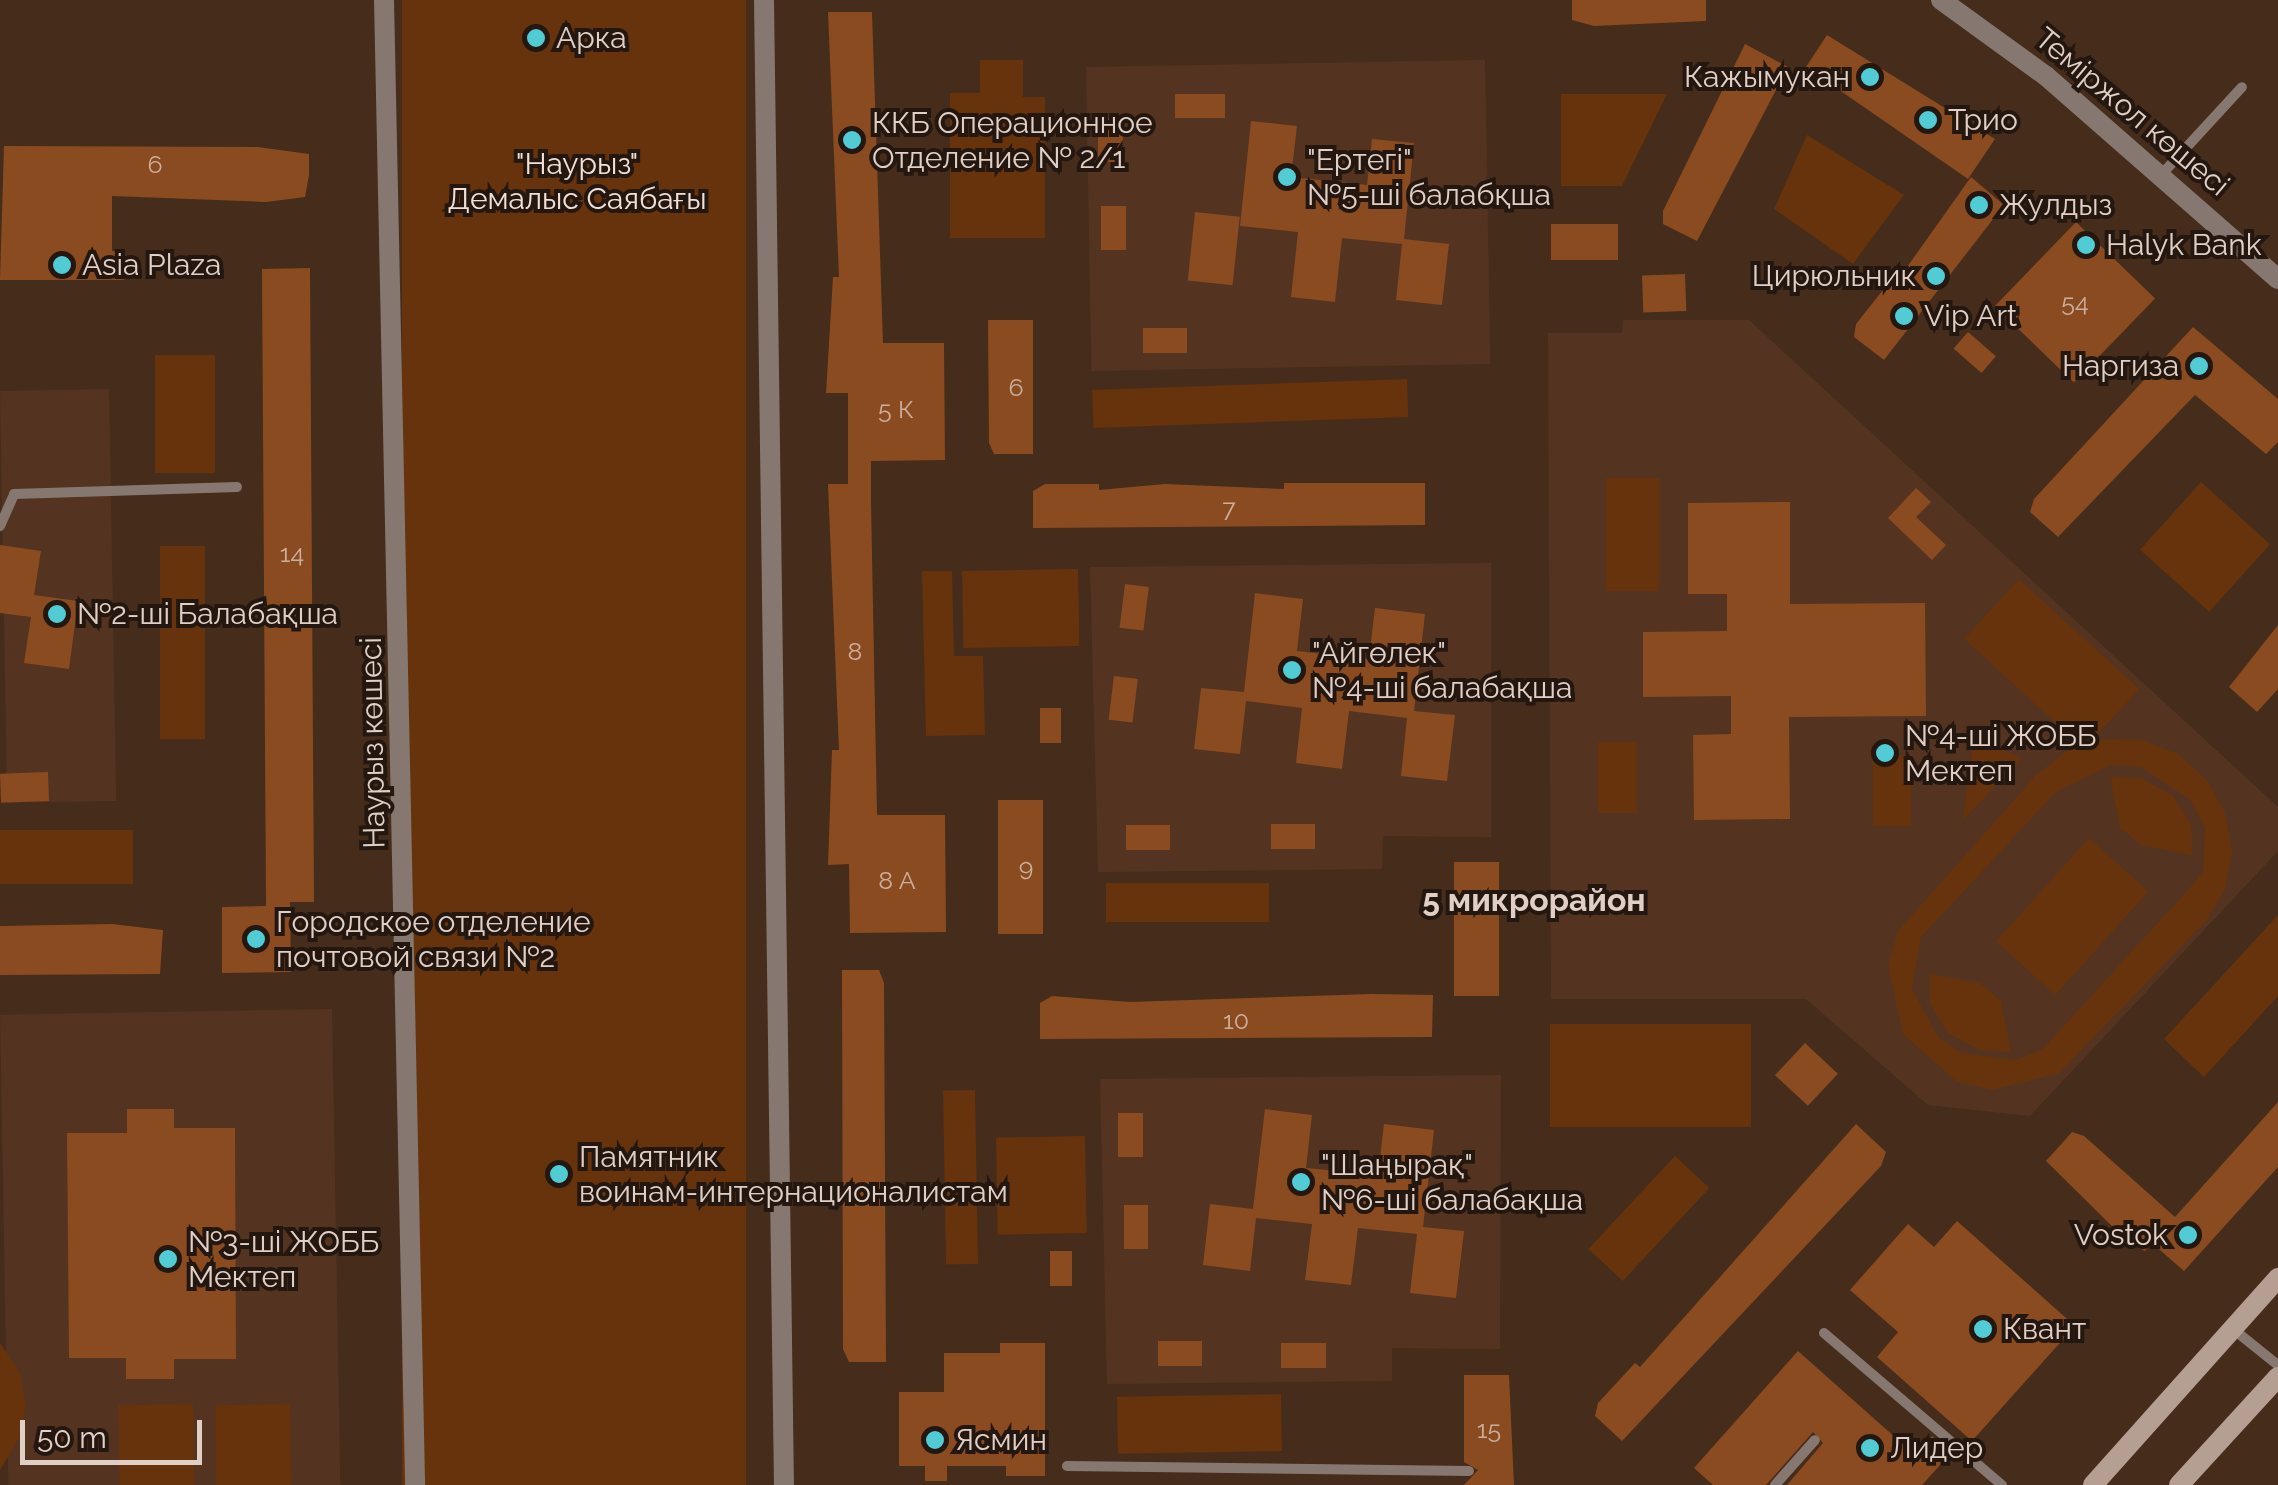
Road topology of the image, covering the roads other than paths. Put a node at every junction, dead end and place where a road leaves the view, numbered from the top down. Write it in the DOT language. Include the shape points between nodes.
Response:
graph roads {
  1 [pos="384,0"];
  2 [pos="764,0"];
  3 [pos="1941,0"];
  4 [pos="2242,87"];
  5 [pos="2162,174"];
  6 [pos="2278,279"];
  7 [pos="237,487"];
  8 [pos="0,526"];
  9 [pos="2278,1278"];
  10 [pos="2232,1329"];
  11 [pos="1824,1333"];
  12 [pos="2278,1365"];
  13 [pos="2278,1377"];
  14 [pos="1816,1440"];
  15 [pos="1067,1466"];
  16 [pos="1470,1471"];
  17 [pos="416,1485"];
  18 [pos="784,1485"];
  19 [pos="1774,1485"];
  20 [pos="2002,1485"];
  21 [pos="2092,1485"];
  22 [pos="2179,1485"];
  1 -- 17 [label="street, Наурыз көшесі"];
  2 -- 18 [label="street"];
  3 -- 5 [label="street, Теміржол көшесі"];
  4 -- 5 [label="lane"];
  5 -- 6 [label="street, Теміржол көшесі"];
  7 -- 8 [label="lane" via="14,494"];
  9 -- 10 [label="main road"];
  10 -- 12 [label="lane"];
  10 -- 21 [label="main road"];
  11 -- 20 [label="lane"];
  13 -- 22 [label="main road"];
  14 -- 19 [label="lane"];
  15 -- 16 [label="lane"];
}
